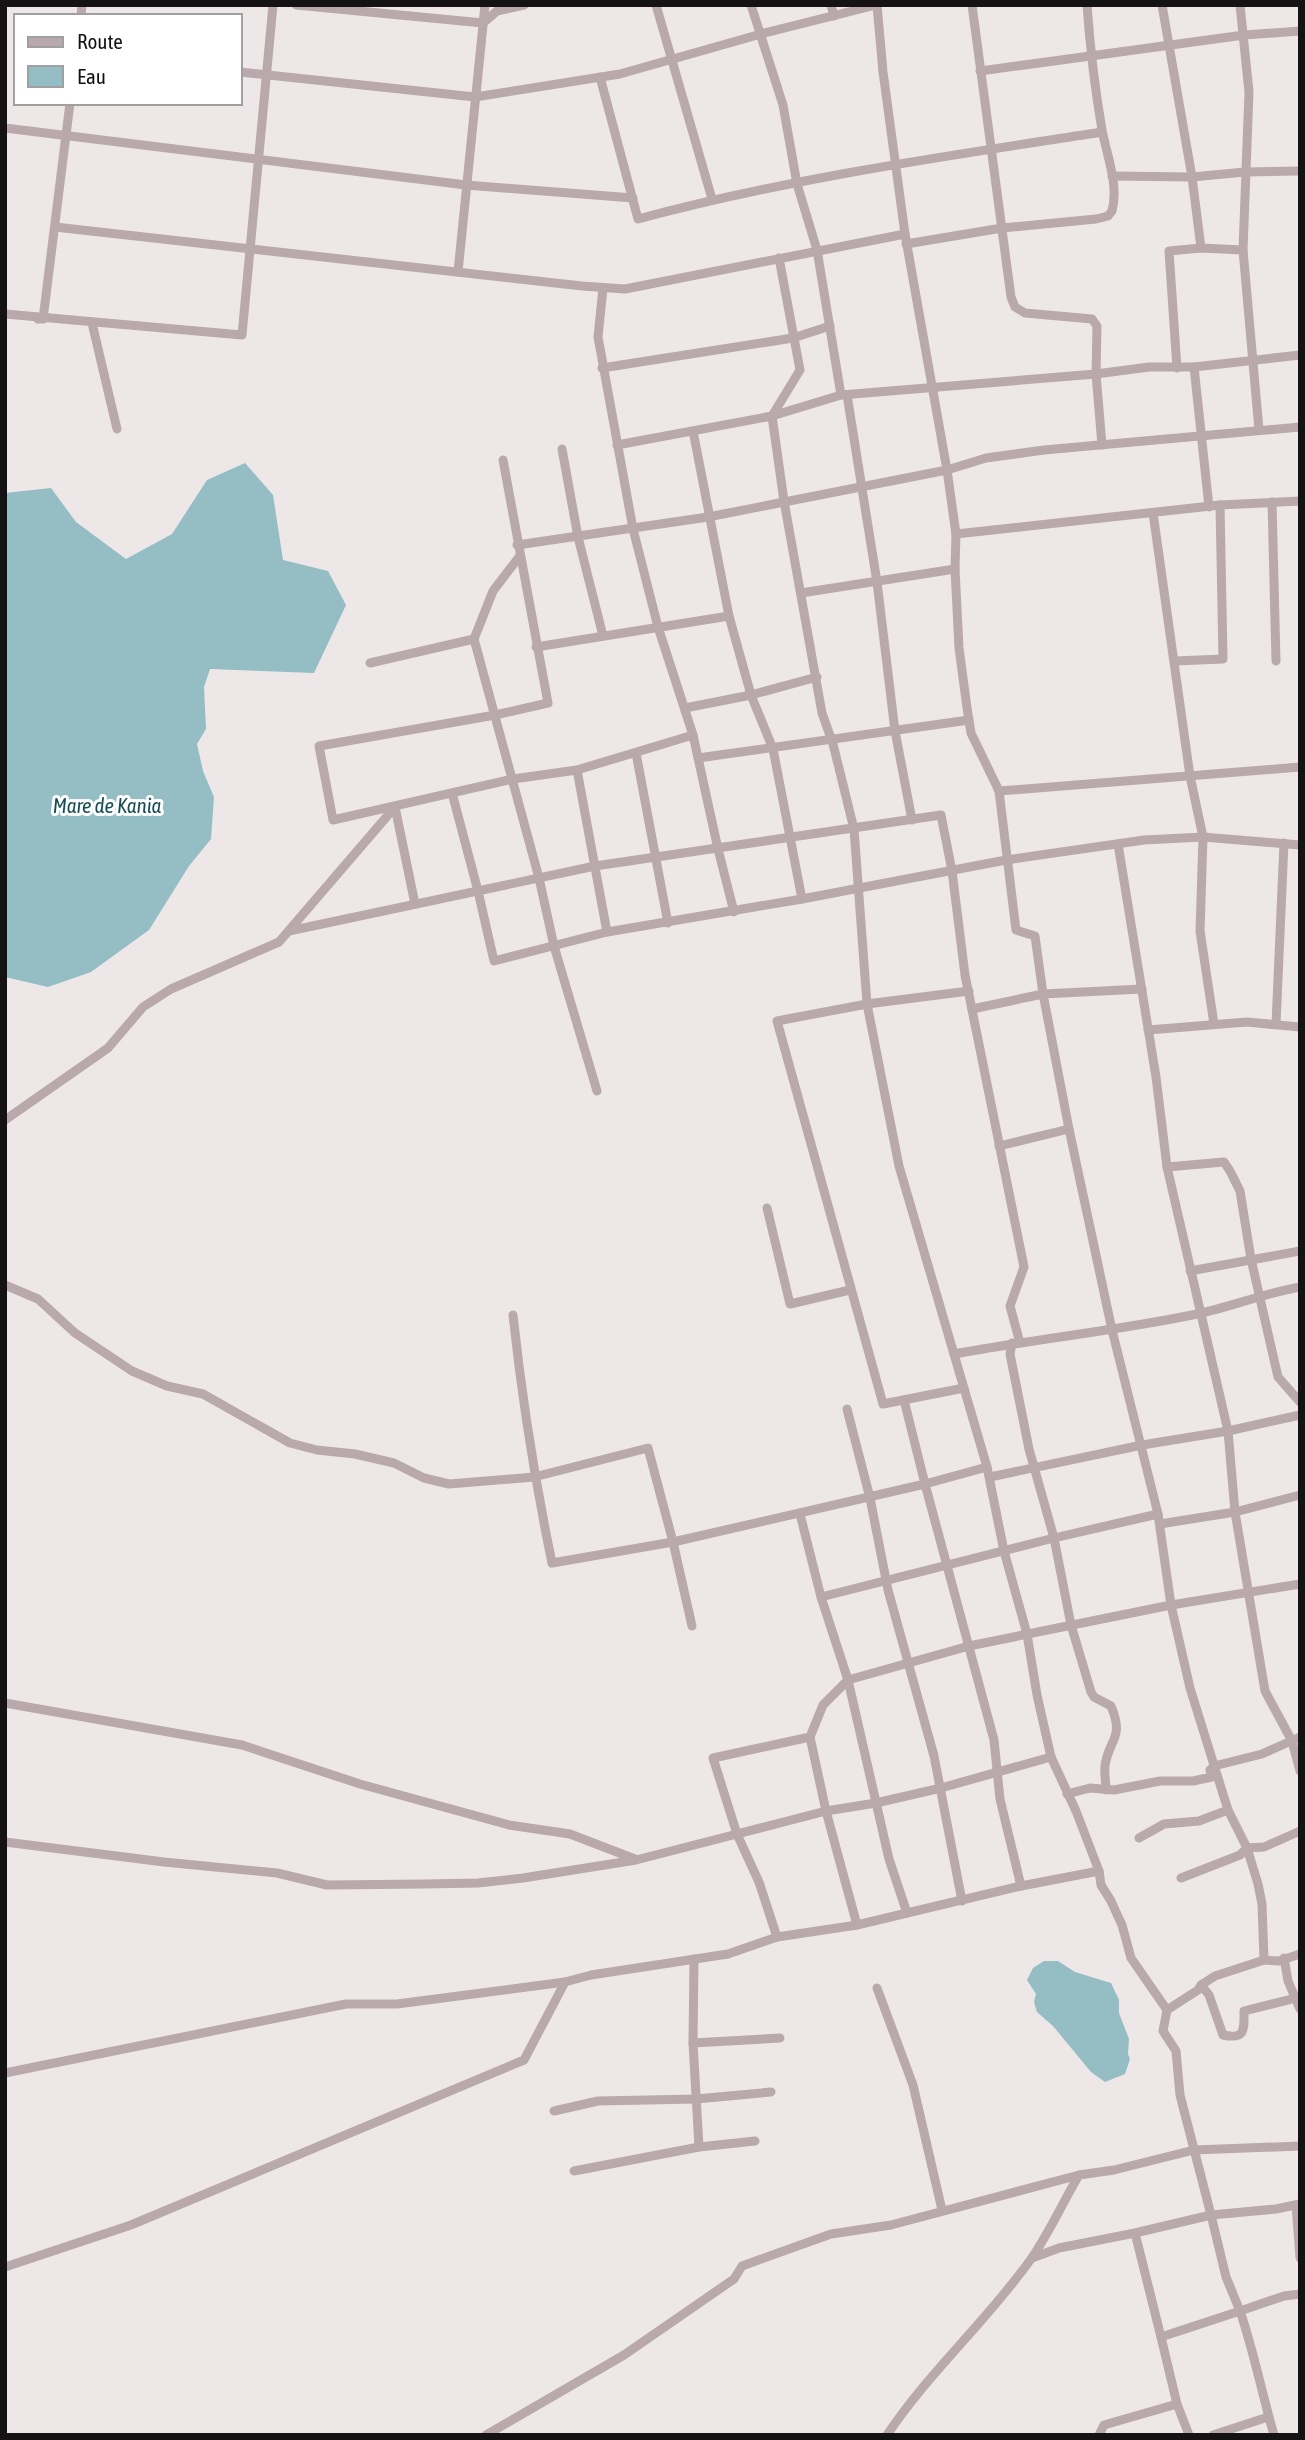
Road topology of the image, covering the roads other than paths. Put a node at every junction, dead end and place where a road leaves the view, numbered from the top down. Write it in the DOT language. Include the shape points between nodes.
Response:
graph roads {
  1 [pos="273,5"];
  2 [pos="296,5"];
  3 [pos="485,5"];
  4 [pos="524,5"];
  5 [pos="656,5"];
  6 [pos="751,5"];
  7 [pos="831,5"];
  8 [pos="877,5"];
  9 [pos="972,5"];
  10 [pos="1087,5"];
  11 [pos="1162,5"];
  12 [pos="1240,5"];
  13 [pos="834,16"];
  14 [pos="483,23"];
  15 [pos="1300,31"];
  16 [pos="761,34"];
  17 [pos="1244,35"];
  18 [pos="1169,45"];
  19 [pos="1091,56"];
  20 [pos="670,59"];
  21 [pos="980,71"];
  22 [pos="242,72"];
  23 [pos="266,75"];
  24 [pos="600,77"];
  25 [pos="475,97"];
  26 [pos="70,105"];
  27 [pos="5,128"];
  28 [pos="1102,132"];
  29 [pos="66,134"];
  30 [pos="990,150"];
  31 [pos="258,160"];
  32 [pos="895,164"];
  33 [pos="1300,171"];
  34 [pos="1245,172"];
  35 [pos="1112,176"];
  36 [pos="1192,177"];
  37 [pos="797,184"];
  38 [pos="466,185"];
  39 [pos="633,198"];
  40 [pos="712,199"];
  41 [pos="55,227"];
  42 [pos="1002,228"];
  43 [pos="905,234"];
  44 [pos="906,244"];
  45 [pos="1201,248"];
  46 [pos="250,249"];
  47 [pos="817,250"];
  48 [pos="1242,250"];
  49 [pos="779,258"];
  50 [pos="458,272"];
  51 [pos="603,288"];
  52 [pos="5,314"];
  53 [pos="43,319"];
  54 [pos="5,320"];
  55 [pos="92,323"];
  56 [pos="830,326"];
  57 [pos="793,338"];
  58 [pos="1300,355"];
  59 [pos="1252,360"];
  60 [pos="1194,367"];
  61 [pos="602,368"];
  62 [pos="1177,368"];
  63 [pos="1096,374"];
  64 [pos="932,389"];
  65 [pos="844,395"];
  66 [pos="772,416"];
  67 [pos="1300,427"];
  68 [pos="117,429"];
  69 [pos="1259,430"];
  70 [pos="693,431"];
  71 [pos="1201,436"];
  72 [pos="617,445"];
  73 [pos="1102,445"];
  74 [pos="562,449"];
  75 [pos="503,460"];
  76 [pos="947,470"];
  77 [pos="862,486"];
  78 [pos="784,501"];
  79 [pos="1300,501"];
  80 [pos="1272,502"];
  81 [pos="1220,505"];
  82 [pos="1209,507"];
  83 [pos="1153,513"];
  84 [pos="708,517"];
  85 [pos="633,529"];
  86 [pos="956,534"];
  87 [pos="578,537"];
  88 [pos="517,545"];
  89 [pos="519,557"];
  90 [pos="955,569"];
  91 [pos="877,582"];
  92 [pos="801,593"];
  93 [pos="729,616"];
  94 [pos="658,627"];
  95 [pos="603,636"];
  96 [pos="474,639"];
  97 [pos="536,647"];
  98 [pos="1175,661"];
  99 [pos="1276,661"];
  100 [pos="370,663"];
  101 [pos="817,677"];
  102 [pos="751,695"];
  103 [pos="685,708"];
  104 [pos="495,715"];
  105 [pos="969,720"];
  106 [pos="895,731"];
  107 [pos="693,735"];
  108 [pos="831,740"];
  109 [pos="773,748"];
  110 [pos="636,753"];
  111 [pos="698,758"];
  112 [pos="1300,767"];
  113 [pos="577,770"];
  114 [pos="1190,776"];
  115 [pos="513,779"];
  116 [pos="999,791"];
  117 [pos="452,793"];
  118 [pos="395,807"];
  119 [pos="912,820"];
  120 [pos="854,829"];
  121 [pos="1203,838"];
  122 [pos="791,839"];
  123 [pos="1118,844"];
  124 [pos="1284,844"];
  125 [pos="1300,845"];
  126 [pos="718,849"];
  127 [pos="656,857"];
  128 [pos="1006,860"];
  129 [pos="595,866"];
  130 [pos="952,871"];
  131 [pos="539,878"];
  132 [pos="858,888"];
  133 [pos="478,891"];
  134 [pos="802,900"];
  135 [pos="415,904"];
  136 [pos="734,912"];
  137 [pos="668,923"];
  138 [pos="289,931"];
  139 [pos="607,932"];
  140 [pos="554,946"];
  141 [pos="1142,989"];
  142 [pos="969,991"];
  143 [pos="1043,994"];
  144 [pos="867,1004"];
  145 [pos="972,1009"];
  146 [pos="1214,1024"];
  147 [pos="1276,1024"];
  148 [pos="1300,1027"];
  149 [pos="1148,1030"];
  150 [pos="597,1091"];
  151 [pos="5,1120"];
  152 [pos="1069,1129"];
  153 [pos="999,1146"];
  154 [pos="1167,1167"];
  155 [pos="767,1208"];
  156 [pos="1300,1251"];
  157 [pos="1251,1259"];
  158 [pos="1190,1271"];
  159 [pos="5,1285"];
  160 [pos="1300,1287"];
  161 [pos="850,1290"];
  162 [pos="1259,1297"];
  163 [pos="1199,1314"];
  164 [pos="513,1315"];
  165 [pos="1112,1330"];
  166 [pos="1016,1343"];
  167 [pos="954,1354"];
  168 [pos="964,1388"];
  169 [pos="904,1400"];
  170 [pos="1300,1402"];
  171 [pos="847,1409"];
  172 [pos="1300,1415"];
  173 [pos="1228,1431"];
  174 [pos="1142,1445"];
  175 [pos="1035,1469"];
  176 [pos="988,1472"];
  177 [pos="534,1477"];
  178 [pos="925,1484"];
  179 [pos="1300,1495"];
  180 [pos="870,1499"];
  181 [pos="1235,1512"];
  182 [pos="800,1514"];
  183 [pos="1158,1514"];
  184 [pos="1160,1524"];
  185 [pos="1054,1538"];
  186 [pos="673,1542"];
  187 [pos="1004,1551"];
  188 [pos="946,1566"];
  189 [pos="886,1580"];
  190 [pos="1300,1584"];
  191 [pos="1248,1594"];
  192 [pos="821,1597"];
  193 [pos="1171,1605"];
  194 [pos="1071,1625"];
  195 [pos="692,1626"];
  196 [pos="1027,1634"];
  197 [pos="969,1646"];
  198 [pos="907,1664"];
  199 [pos="848,1680"];
  200 [pos="5,1703"];
  201 [pos="810,1737"];
  202 [pos="1296,1739"];
  203 [pos="1051,1757"];
  204 [pos="1214,1766"];
  205 [pos="1300,1771"];
  206 [pos="996,1773"];
  207 [pos="941,1788"];
  208 [pos="1106,1790"];
  209 [pos="1067,1794"];
  210 [pos="876,1803"];
  211 [pos="1228,1810"];
  212 [pos="826,1811"];
  213 [pos="1300,1831"];
  214 [pos="737,1834"];
  215 [pos="1139,1838"];
  216 [pos="5,1842"];
  217 [pos="1247,1848"];
  218 [pos="636,1860"];
  219 [pos="1099,1871"];
  220 [pos="1181,1878"];
  221 [pos="1021,1886"];
  222 [pos="962,1900"];
  223 [pos="907,1913"];
  224 [pos="857,1924"];
  225 [pos="777,1937"];
  226 [pos="1300,1954"];
  227 [pos="1284,1958"];
  228 [pos="694,1959"];
  229 [pos="1264,1960"];
  230 [pos="565,1982"];
  231 [pos="1201,1985"];
  232 [pos="877,1988"];
  233 [pos="1297,1998"];
  234 [pos="1300,2009"];
  235 [pos="1167,2010"];
  236 [pos="780,2038"];
  237 [pos="693,2043"];
  238 [pos="5,2073"];
  239 [pos="771,2092"];
  240 [pos="696,2099"];
  241 [pos="554,2111"];
  242 [pos="755,2141"];
  243 [pos="1300,2146"];
  244 [pos="699,2147"];
  245 [pos="1194,2150"];
  246 [pos="573,2171"];
  247 [pos="1079,2175"];
  248 [pos="1298,2204"];
  249 [pos="942,2210"];
  250 [pos="1211,2215"];
  251 [pos="1135,2234"];
  252 [pos="1032,2258"];
  253 [pos="1300,2259"];
  254 [pos="5,2267"];
  255 [pos="1300,2294"];
  256 [pos="1240,2311"];
  257 [pos="1161,2337"];
  258 [pos="1177,2404"];
  259 [pos="1268,2417"];
  260 [pos="486,2435"];
  261 [pos="887,2435"];
  262 [pos="1099,2435"];
  263 [pos="1189,2435"];
  264 [pos="1213,2435"];
  265 [pos="1274,2435"];
  1 -- 23 [label="street"];
  2 -- 14 [label="street"];
  3 -- 14 [label="street"];
  4 -- 14 [label="street" via="497,11"];
  5 -- 20 [label="street"];
  6 -- 16 [label="street"];
  7 -- 13 [label="street"];
  8 -- 13 [label="street"];
  8 -- 32 [label="street"];
  9 -- 21 [label="street"];
  10 -- 19 [label="street"];
  11 -- 18 [label="street"];
  12 -- 17 [label="street"];
  13 -- 16 [label="street"];
  14 -- 25 [label="street"];
  15 -- 17 [label="street"];
  16 -- 20 [label="street"];
  16 -- 37 [label="street" via="783,105"];
  17 -- 18 [label="street"];
  17 -- 34 [label="street" via="1249,92"];
  18 -- 19 [label="street"];
  18 -- 36 [label="street"];
  19 -- 21 [label="street"];
  19 -- 28 [label="street"];
  20 -- 24 [label="street"];
  20 -- 40 [label="street"];
  21 -- 30 [label="street"];
  22 -- 23 [label="street"];
  23 -- 25 [label="street"];
  23 -- 31 [label="street"];
  24 -- 25 [label="street"];
  24 -- 39 [label="street"];
  25 -- 38 [label="street"];
  26 -- 29 [label="street"];
  27 -- 29 [label="street"];
  28 -- 30 [label="street"];
  28 -- 35 [label="street"];
  29 -- 31 [label="street"];
  29 -- 41 [label="street"];
  30 -- 32 [label="street"];
  30 -- 42 [label="street"];
  31 -- 38 [label="street"];
  31 -- 46 [label="street"];
  32 -- 37 [label="street"];
  32 -- 43 [label="street"];
  33 -- 34 [label="street"];
  34 -- 36 [label="street"];
  34 -- 48 [label="street"];
  35 -- 36 [label="street"];
  35 -- 42 [label="street" via="1113,208 1108,216"];
  36 -- 45 [label="street"];
  37 -- 40 [label="street"];
  37 -- 47 [label="street"];
  38 -- 39 [label="street"];
  38 -- 50 [label="street"];
  39 -- 40 [label="street" via="638,219"];
  41 -- 46 [label="street"];
  41 -- 53 [label="street"];
  42 -- 44 [label="street"];
  42 -- 63 [label="street" via="1015,307 1025,313 1092,319 1097,326"];
  43 -- 44 [label="street"];
  43 -- 47 [label="street"];
  44 -- 64 [label="street"];
  45 -- 48 [label="street"];
  45 -- 62 [label="street" via="1169,251"];
  46 -- 50 [label="street"];
  46 -- 55 [label="street" via="242,335"];
  47 -- 49 [label="street"];
  47 -- 56 [label="street"];
  48 -- 59 [label="street"];
  49 -- 51 [label="street" via="625,289"];
  49 -- 57 [label="street"];
  50 -- 51 [label="street"];
  51 -- 61 [label="street" via="598,337"];
  52 -- 53 [label="street"];
  53 -- 54 [label="street"];
  53 -- 55 [label="street"];
  55 -- 68 [label="street"];
  56 -- 57 [label="street"];
  56 -- 65 [label="street"];
  57 -- 61 [label="street"];
  57 -- 66 [label="street" via="800,370"];
  58 -- 59 [label="street"];
  59 -- 60 [label="street"];
  59 -- 69 [label="street"];
  60 -- 62 [label="street"];
  60 -- 71 [label="street"];
  61 -- 72 [label="street"];
  62 -- 63 [label="street"];
  63 -- 64 [label="street"];
  63 -- 73 [label="street"];
  64 -- 65 [label="street"];
  64 -- 76 [label="street"];
  65 -- 66 [label="street"];
  65 -- 77 [label="street"];
  66 -- 70 [label="street"];
  66 -- 78 [label="street"];
  67 -- 69 [label="street"];
  69 -- 71 [label="street"];
  70 -- 72 [label="street"];
  70 -- 84 [label="street"];
  71 -- 73 [label="street"];
  71 -- 82 [label="street"];
  72 -- 85 [label="street"];
  73 -- 76 [label="street" via="986,458"];
  74 -- 87 [label="street"];
  75 -- 88 [label="street"];
  76 -- 77 [label="street"];
  76 -- 86 [label="street"];
  77 -- 78 [label="street"];
  77 -- 91 [label="street"];
  78 -- 84 [label="street"];
  78 -- 92 [label="street"];
  79 -- 80 [label="street"];
  80 -- 81 [label="street"];
  80 -- 99 [label="street"];
  81 -- 82 [label="street"];
  81 -- 98 [label="street" via="1223,659"];
  82 -- 83 [label="street"];
  83 -- 86 [label="street"];
  83 -- 98 [label="street"];
  84 -- 85 [label="street"];
  84 -- 93 [label="street"];
  85 -- 87 [label="street"];
  85 -- 94 [label="street"];
  86 -- 90 [label="street"];
  87 -- 88 [label="street"];
  87 -- 95 [label="street"];
  88 -- 89 [label="street"];
  89 -- 96 [label="street" via="493,591"];
  89 -- 97 [label="street"];
  90 -- 91 [label="street"];
  90 -- 105 [label="street"];
  91 -- 92 [label="street"];
  91 -- 106 [label="street"];
  92 -- 101 [label="street"];
  93 -- 94 [label="street"];
  93 -- 102 [label="street"];
  94 -- 95 [label="street"];
  94 -- 103 [label="street"];
  95 -- 97 [label="street"];
  96 -- 100 [label="street"];
  96 -- 104 [label="street"];
  97 -- 104 [label="street" via="548,703"];
  98 -- 114 [label="street"];
  101 -- 102 [label="street"];
  101 -- 108 [label="street"];
  102 -- 103 [label="street"];
  102 -- 109 [label="street"];
  103 -- 107 [label="street"];
  104 -- 115 [label="street"];
  104 -- 118 [label="street" via="320,746 333,820"];
  105 -- 106 [label="street"];
  105 -- 116 [label="street"];
  106 -- 108 [label="street"];
  106 -- 119 [label="street"];
  107 -- 110 [label="street"];
  107 -- 111 [label="street"];
  108 -- 109 [label="street"];
  108 -- 120 [label="street"];
  109 -- 111 [label="street"];
  109 -- 122 [label="street"];
  110 -- 113 [label="street"];
  110 -- 127 [label="street"];
  111 -- 126 [label="street"];
  112 -- 114 [label="street"];
  113 -- 115 [label="street"];
  113 -- 129 [label="street"];
  114 -- 116 [label="street"];
  114 -- 121 [label="street"];
  115 -- 117 [label="street"];
  115 -- 131 [label="street"];
  116 -- 128 [label="street"];
  117 -- 118 [label="street"];
  117 -- 133 [label="street"];
  118 -- 135 [label="street"];
  118 -- 138 [label="street"];
  119 -- 120 [label="street"];
  119 -- 130 [label="street" via="941,815"];
  120 -- 122 [label="street"];
  120 -- 132 [label="street"];
  121 -- 123 [label="street"];
  121 -- 124 [label="street"];
  121 -- 146 [label="street" via="1200,930"];
  122 -- 126 [label="street"];
  122 -- 134 [label="street"];
  123 -- 128 [label="street"];
  123 -- 141 [label="street"];
  124 -- 125 [label="street"];
  124 -- 147 [label="street"];
  126 -- 127 [label="street"];
  126 -- 136 [label="street"];
  127 -- 129 [label="street"];
  127 -- 137 [label="street"];
  128 -- 130 [label="street"];
  128 -- 143 [label="street" via="1016,930 1035,936"];
  129 -- 131 [label="street"];
  129 -- 139 [label="street"];
  130 -- 132 [label="street"];
  130 -- 142 [label="street"];
  131 -- 133 [label="street"];
  131 -- 140 [label="street"];
  132 -- 134 [label="street"];
  132 -- 144 [label="street"];
  133 -- 135 [label="street"];
  133 -- 140 [label="street" via="494,961"];
  134 -- 136 [label="street"];
  135 -- 138 [label="street"];
  136 -- 137 [label="street"];
  137 -- 139 [label="street"];
  138 -- 151 [label="street" via="279,942 152,1001 108,1048"];
  139 -- 140 [label="street"];
  140 -- 150 [label="street"];
  141 -- 143 [label="street"];
  141 -- 149 [label="street"];
  142 -- 144 [label="street"];
  142 -- 145 [label="street"];
  143 -- 145 [label="street"];
  143 -- 152 [label="street"];
  144 -- 161 [label="street" via="777,1021"];
  144 -- 167 [label="street" via="899,1166"];
  145 -- 153 [label="street"];
  146 -- 147 [label="street"];
  146 -- 149 [label="street"];
  147 -- 148 [label="street"];
  149 -- 154 [label="street"];
  152 -- 153 [label="street"];
  152 -- 165 [label="street"];
  153 -- 166 [label="street" via="1024,1267 1010,1306"];
  154 -- 157 [label="street" via="1224,1162 1240,1191"];
  154 -- 158 [label="street"];
  155 -- 161 [label="street" via="790,1304"];
  156 -- 157 [label="street"];
  157 -- 158 [label="street"];
  157 -- 162 [label="street"];
  158 -- 163 [label="street"];
  159 -- 177 [label="street" via="38,1299 75,1333 132,1371 203,1394 290,1443 394,1463 449,1484"];
  160 -- 162 [label="street"];
  161 -- 169 [label="street" via="883,1404"];
  162 -- 163 [label="street"];
  162 -- 170 [label="street" via="1278,1377"];
  163 -- 165 [label="street"];
  163 -- 173 [label="street"];
  164 -- 177 [label="street"];
  165 -- 166 [label="street"];
  165 -- 174 [label="street"];
  166 -- 167 [label="street"];
  166 -- 175 [label="street" via="1010,1354"];
  167 -- 168 [label="street"];
  168 -- 169 [label="street"];
  168 -- 176 [label="street"];
  169 -- 178 [label="street"];
  171 -- 180 [label="street"];
  172 -- 173 [label="street"];
  173 -- 174 [label="street"];
  173 -- 181 [label="street"];
  174 -- 175 [label="street"];
  174 -- 183 [label="street"];
  175 -- 176 [label="street"];
  175 -- 185 [label="street"];
  176 -- 178 [label="street"];
  176 -- 187 [label="street"];
  177 -- 186 [label="street" via="552,1563"];
  177 -- 186 [label="street" via="648,1448"];
  178 -- 180 [label="street"];
  178 -- 188 [label="street"];
  179 -- 181 [label="street"];
  180 -- 182 [label="street"];
  180 -- 189 [label="street"];
  181 -- 184 [label="street"];
  181 -- 191 [label="street"];
  182 -- 186 [label="street"];
  182 -- 192 [label="street"];
  183 -- 184 [label="street"];
  183 -- 185 [label="street"];
  184 -- 193 [label="street"];
  185 -- 187 [label="street"];
  185 -- 194 [label="street"];
  186 -- 195 [label="street"];
  187 -- 188 [label="street"];
  187 -- 196 [label="street"];
  188 -- 189 [label="street"];
  188 -- 197 [label="street"];
  189 -- 192 [label="street"];
  189 -- 198 [label="street"];
  190 -- 191 [label="street"];
  191 -- 193 [label="street"];
  191 -- 202 [label="street" via="1265,1691"];
  192 -- 199 [label="street"];
  193 -- 194 [label="street"];
  193 -- 204 [label="street" via="1189,1688"];
  194 -- 196 [label="street"];
  194 -- 208 [label="street" via="1091,1692 1111,1706 1117,1726 1105,1765"];
  196 -- 197 [label="street"];
  196 -- 203 [label="street"];
  197 -- 198 [label="street"];
  197 -- 206 [label="street" via="994,1740"];
  198 -- 199 [label="street"];
  198 -- 207 [label="street"];
  199 -- 201 [label="street" via="823,1705"];
  199 -- 210 [label="street"];
  200 -- 218 [label="street" via="242,1745 359,1784 509,1825 570,1834"];
  201 -- 212 [label="street"];
  201 -- 214 [label="street" via="713,1758"];
  202 -- 204 [label="street" via="1262,1754"];
  202 -- 205 [label="street"];
  203 -- 206 [label="street"];
  203 -- 209 [label="street"];
  204 -- 208 [label="street" via="1212,1777 1204,1780"];
  204 -- 211 [label="street"];
  206 -- 207 [label="street"];
  206 -- 221 [label="street"];
  207 -- 210 [label="street"];
  207 -- 222 [label="street"];
  208 -- 209 [label="street" via="1090,1788"];
  209 -- 219 [label="street"];
  210 -- 212 [label="street"];
  210 -- 223 [label="street"];
  211 -- 215 [label="street" via="1199,1821 1164,1824"];
  211 -- 217 [label="street"];
  212 -- 214 [label="street"];
  212 -- 224 [label="street"];
  213 -- 217 [label="street" via="1264,1847"];
  214 -- 218 [label="street"];
  214 -- 225 [label="street"];
  216 -- 218 [label="street" via="276,1873 327,1885 478,1883"];
  217 -- 220 [label="street"];
  217 -- 229 [label="street" via="1262,1904"];
  219 -- 221 [label="street"];
  219 -- 235 [label="street" via="1131,1958"];
  221 -- 222 [label="street"];
  222 -- 223 [label="street"];
  223 -- 224 [label="street"];
  224 -- 225 [label="street"];
  225 -- 228 [label="street" via="728,1954"];
  226 -- 227 [label="street"];
  227 -- 229 [label="street"];
  227 -- 233 [label="street"];
  228 -- 230 [label="street"];
  228 -- 237 [label="street"];
  229 -- 231 [label="street" via="1214,1976"];
  230 -- 238 [label="street" via="397,2004 346,2004"];
  230 -- 254 [label="street" via="524,2060 131,2225"];
  231 -- 233 [label="street" via="1223,2035 1234,2037 1245,2024 1244,2011"];
  231 -- 235 [label="street"];
  232 -- 249 [label="street" via="913,2085"];
  233 -- 234 [label="street"];
  235 -- 245 [label="street" via="1163,2031 1177,2051 1180,2095"];
  236 -- 237 [label="street"];
  237 -- 240 [label="street"];
  239 -- 240 [label="street"];
  240 -- 241 [label="street" via="598,2101"];
  240 -- 244 [label="street"];
  242 -- 244 [label="street"];
  243 -- 245 [label="street"];
  244 -- 246 [label="street"];
  245 -- 247 [label="street"];
  245 -- 250 [label="street"];
  247 -- 249 [label="street"];
  247 -- 252 [label="street"];
  248 -- 250 [label="street"];
  248 -- 253 [label="street"];
  249 -- 260 [label="street" via="891,2225 831,2234 741,2266 734,2279 624,2355"];
  250 -- 251 [label="street"];
  250 -- 256 [label="street" via="1226,2277"];
  251 -- 252 [label="street" via="1059,2248"];
  251 -- 257 [label="street"];
  252 -- 261 [label="street" via="909,2401"];
  255 -- 256 [label="street"];
  256 -- 257 [label="street"];
  256 -- 259 [label="street"];
  257 -- 258 [label="street"];
  258 -- 262 [label="street" via="1104,2425"];
  258 -- 263 [label="street"];
  259 -- 264 [label="street"];
  259 -- 265 [label="street"];
}
